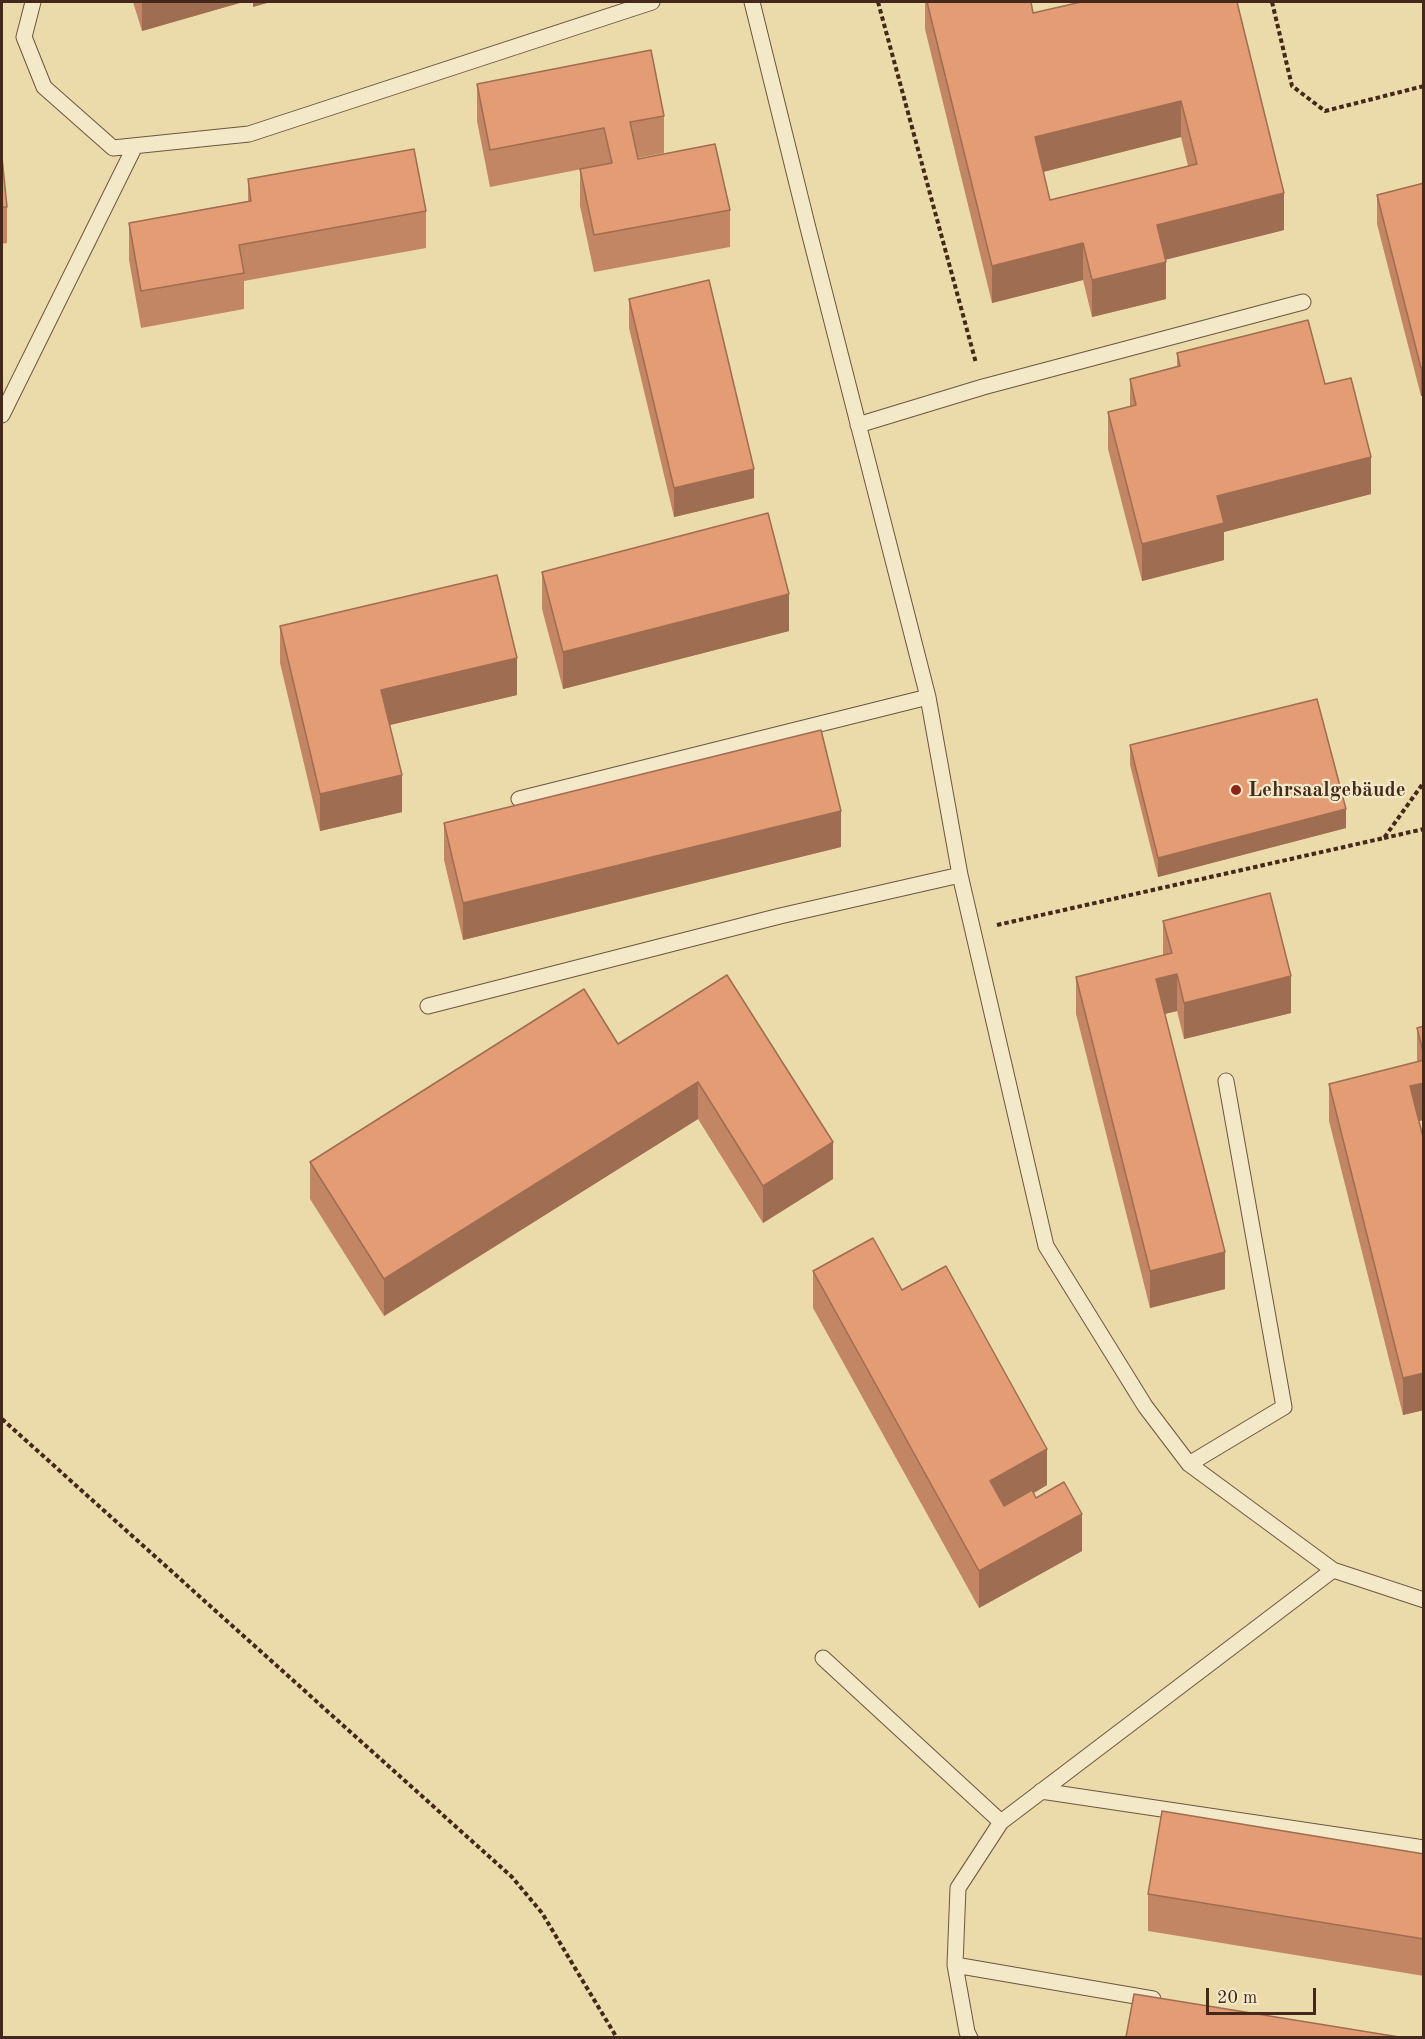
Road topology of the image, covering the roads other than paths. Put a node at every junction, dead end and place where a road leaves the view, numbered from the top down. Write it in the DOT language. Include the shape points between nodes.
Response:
graph roads {
  1 [pos="33,2"];
  2 [pos="652,2"];
  3 [pos="752,2"];
  4 [pos="135,146"];
  5 [pos="1303,302"];
  6 [pos="2,412"];
  7 [pos="858,425"];
  8 [pos="928,697"];
  9 [pos="519,800"];
  10 [pos="960,875"];
  11 [pos="428,1006"];
  12 [pos="1226,1081"];
  13 [pos="1189,1464"];
  14 [pos="1333,1570"];
  15 [pos="1424,1600"];
  16 [pos="823,1658"];
  17 [pos="1041,1791"];
  18 [pos="1001,1822"];
  19 [pos="1424,1848"];
  20 [pos="955,1965"];
  21 [pos="1163,2001"];
  22 [pos="970,2037"];
  1 -- 4 [label="lane" via="24,37 44,87 113,148"];
  2 -- 4 [label="lane" via="249,134"];
  3 -- 7 [label="lane"];
  4 -- 6 [label="lane"];
  5 -- 7 [label="lane" via="983,387"];
  7 -- 8 [label="lane"];
  8 -- 9 [label="lane"];
  8 -- 10 [label="lane"];
  10 -- 11 [label="lane" via="780,916"];
  10 -- 13 [label="lane" via="1046,1246 1145,1407"];
  12 -- 13 [label="lane" via="1284,1407"];
  13 -- 14 [label="lane"];
  14 -- 15 [label="lane"];
  14 -- 17 [label="lane"];
  16 -- 18 [label="lane"];
  17 -- 18 [label="lane"];
  17 -- 19 [label="lane"];
  18 -- 20 [label="lane" via="958,1888"];
  20 -- 21 [label="lane"];
  20 -- 22 [label="lane"];
}
